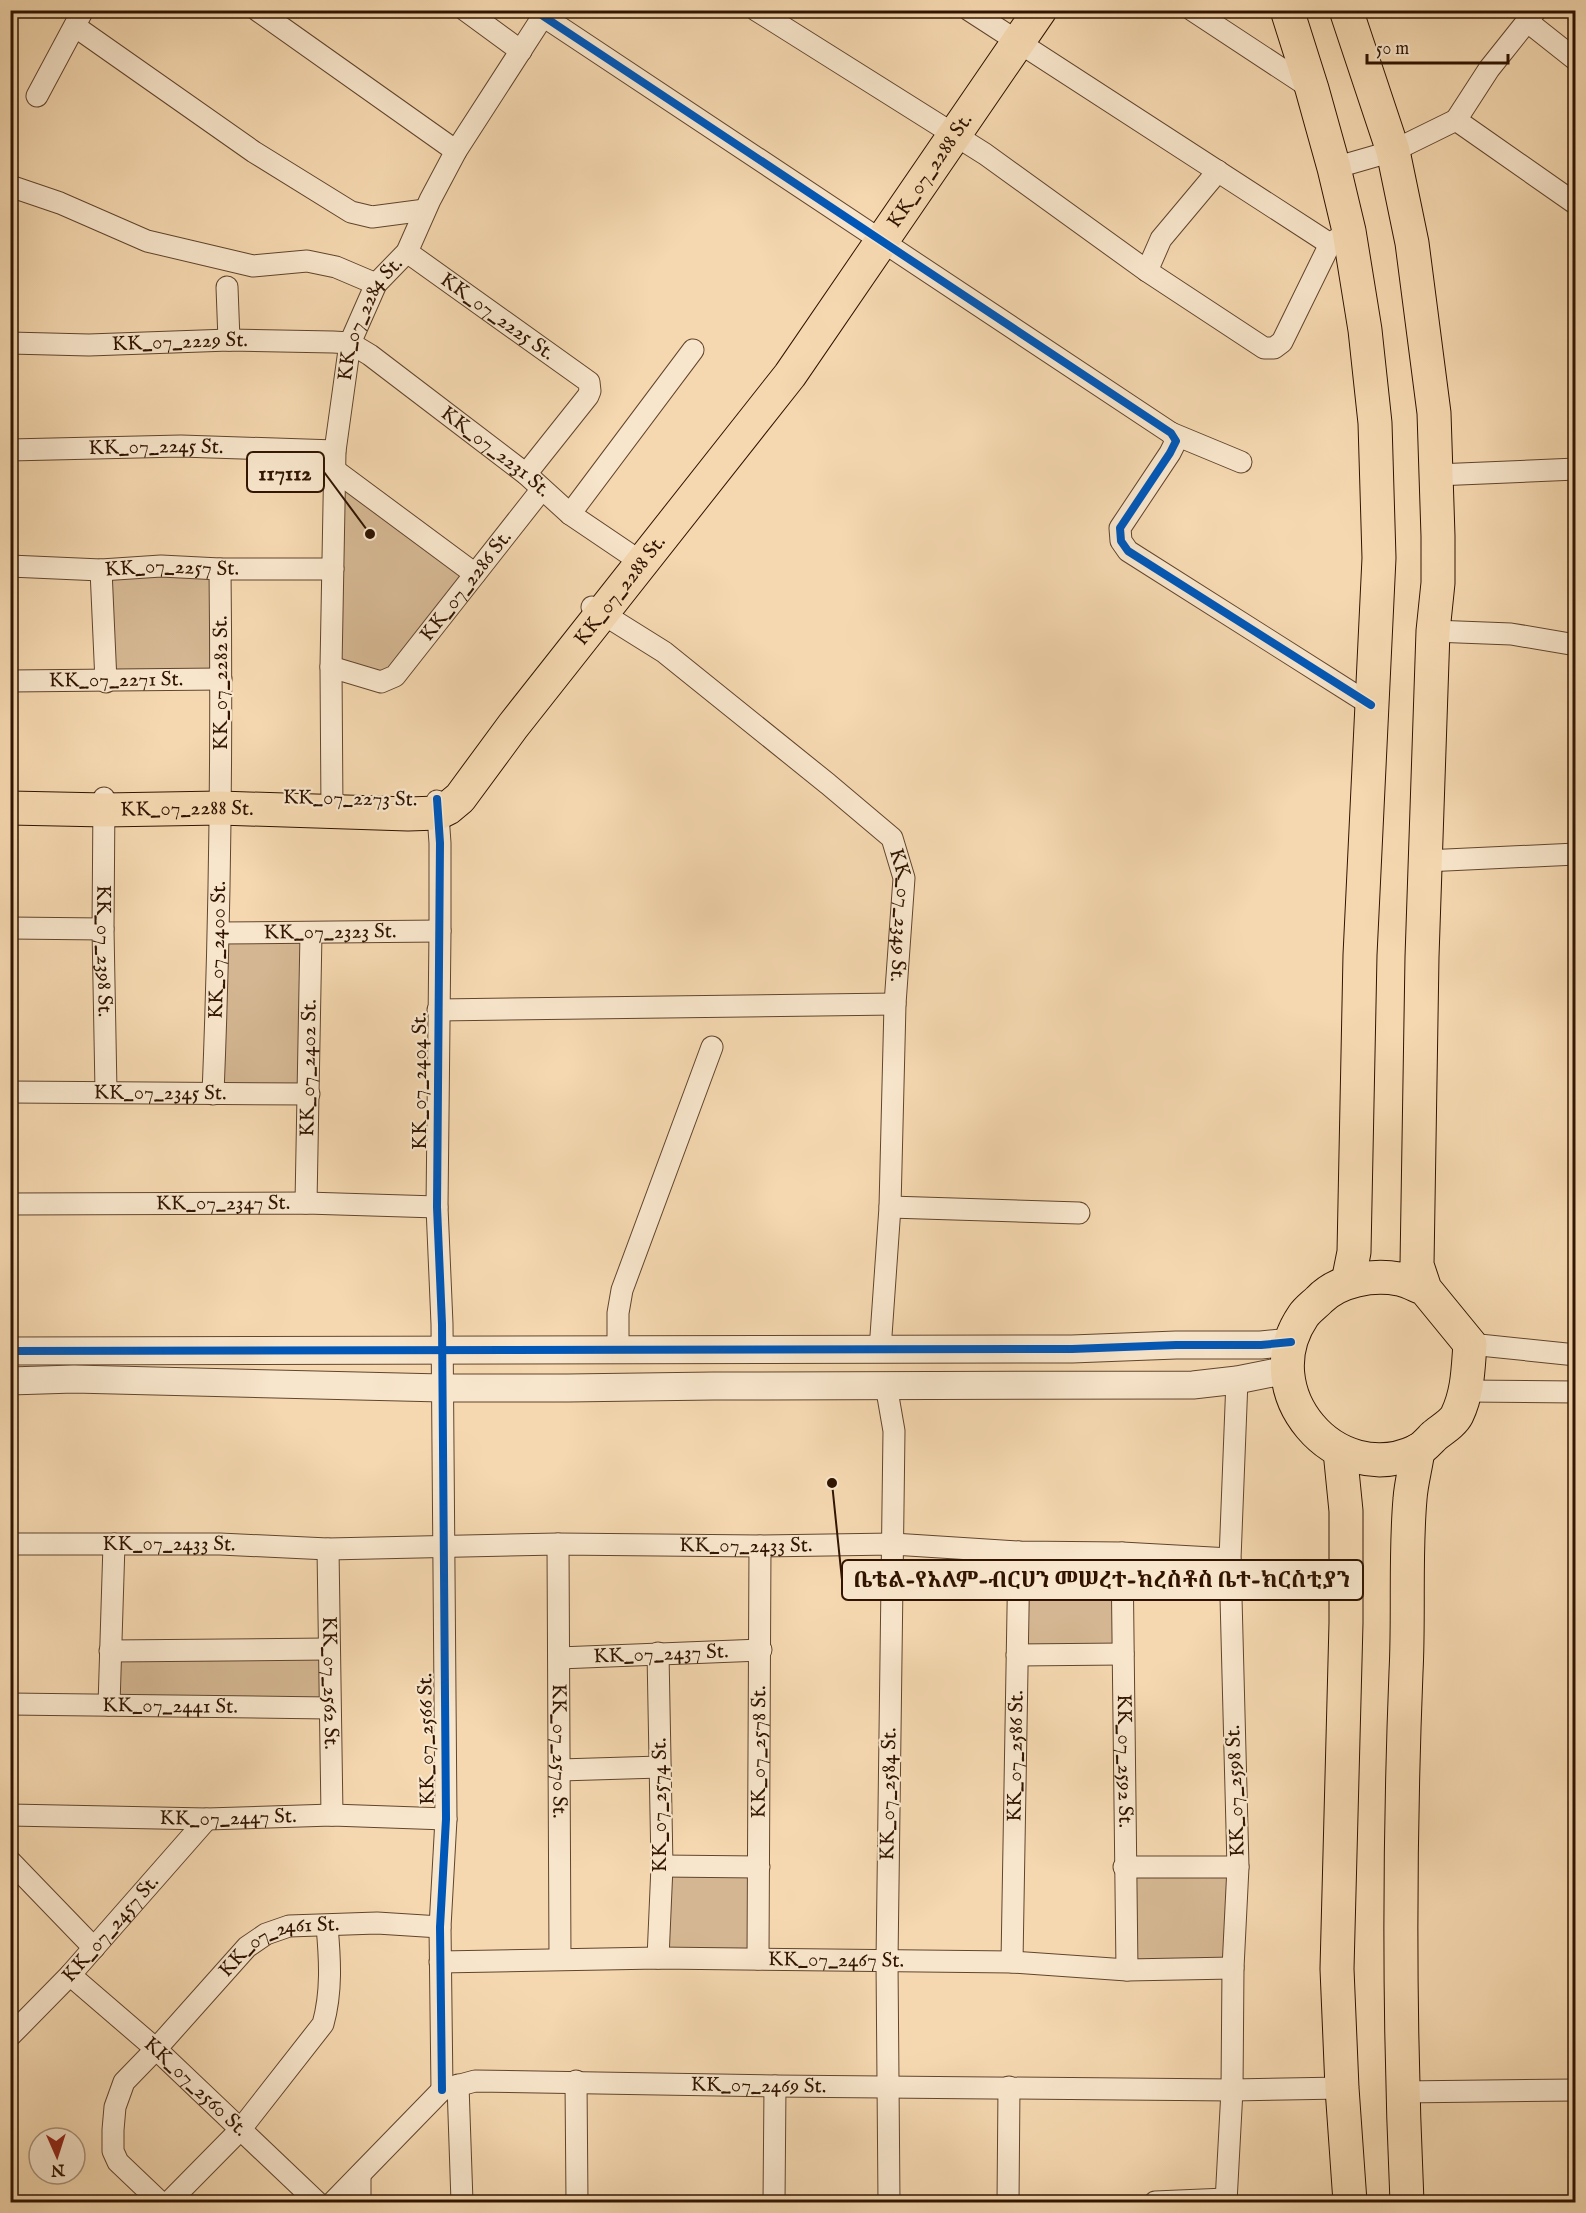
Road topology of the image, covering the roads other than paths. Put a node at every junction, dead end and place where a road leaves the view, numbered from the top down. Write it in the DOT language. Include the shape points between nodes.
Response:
graph roads {
  1 [pos="257,10"];
  2 [pos="465,10"];
  3 [pos="756,10"];
  4 [pos="969,10"];
  5 [pos="1040,10"];
  6 [pos="1192,10"];
  7 [pos="1287,10"];
  8 [pos="1346,10"];
  9 [pos="545,13"];
  10 [pos="1532,16"];
  11 [pos="79,19"];
  12 [pos="1014,29"];
  13 [pos="521,51"];
  14 [pos="1575,60"];
  15 [pos="1312,89"];
  16 [pos="37,96"];
  17 [pos="1456,120"];
  18 [pos="948,131"];
  19 [pos="456,151"];
  20 [pos="1393,152"];
  21 [pos="1334,168"];
  22 [pos="1218,171"];
  23 [pos="10,186"];
  24 [pos="1575,204"];
  25 [pos="426,210"];
  26 [pos="877,236"];
  27 [pos="1339,237"];
  28 [pos="407,252"];
  29 [pos="1147,271"];
  30 [pos="376,284"];
  31 [pos="226,287"];
  32 [pos="229,340"];
  33 [pos="10,343"];
  34 [pos="350,343"];
  35 [pos="693,350"];
  36 [pos="1172,433"];
  37 [pos="10,450"];
  38 [pos="335,461"];
  39 [pos="1241,462"];
  40 [pos="1575,469"];
  41 [pos="526,474"];
  42 [pos="1436,475"];
  43 [pos="542,489"];
  44 [pos="570,514"];
  45 [pos="636,558"];
  46 [pos="10,566"];
  47 [pos="220,569"];
  48 [pos="333,569"];
  49 [pos="101,570"];
  50 [pos="475,574"];
  51 [pos="596,610"];
  52 [pos="1433,631"];
  53 [pos="1575,645"];
  54 [pos="331,667"];
  55 [pos="221,679"];
  56 [pos="10,681"];
  57 [pos="106,682"];
  58 [pos="1371,705"];
  59 [pos="10,793"];
  60 [pos="104,802"];
  61 [pos="220,802"];
  62 [pos="332,806"];
  63 [pos="437,806"];
  64 [pos="10,808"];
  65 [pos="1575,854"];
  66 [pos="1425,861"];
  67 [pos="10,928"];
  68 [pos="103,929"];
  69 [pos="440,931"];
  70 [pos="219,933"];
  71 [pos="311,933"];
  72 [pos="895,1004"];
  73 [pos="438,1010"];
  74 [pos="712,1047"];
  75 [pos="106,1091"];
  76 [pos="10,1092"];
  77 [pos="213,1094"];
  78 [pos="309,1094"];
  79 [pos="306,1203"];
  80 [pos="10,1204"];
  81 [pos="437,1207"];
  82 [pos="890,1207"];
  83 [pos="1079,1213"];
  84 [pos="1348,1282"];
  85 [pos="1425,1289"];
  86 [pos="1470,1344"];
  87 [pos="442,1350"];
  88 [pos="880,1350"];
  89 [pos="10,1351"];
  90 [pos="618,1351"];
  91 [pos="1575,1355"];
  92 [pos="1289,1356"];
  93 [pos="1237,1380"];
  94 [pos="10,1381"];
  95 [pos="886,1385"];
  96 [pos="442,1388"];
  97 [pos="1467,1391"];
  98 [pos="1574,1398"];
  99 [pos="1340,1450"];
  100 [pos="1418,1450"];
  101 [pos="10,1544"];
  102 [pos="114,1544"];
  103 [pos="558,1544"];
  104 [pos="893,1544"];
  105 [pos="760,1546"];
  106 [pos="443,1548"];
  107 [pos="328,1549"];
  108 [pos="1019,1552"];
  109 [pos="1122,1553"];
  110 [pos="1230,1559"];
  111 [pos="328,1648"];
  112 [pos="761,1650"];
  113 [pos="110,1651"];
  114 [pos="658,1653"];
  115 [pos="1123,1654"];
  116 [pos="1017,1655"];
  117 [pos="560,1658"];
  118 [pos="10,1704"];
  119 [pos="109,1705"];
  120 [pos="329,1708"];
  121 [pos="660,1767"];
  122 [pos="560,1770"];
  123 [pos="10,1815"];
  124 [pos="332,1815"];
  125 [pos="207,1819"];
  126 [pos="446,1819"];
  127 [pos="10,1861"];
  128 [pos="662,1866"];
  129 [pos="759,1867"];
  130 [pos="1125,1867"];
  131 [pos="1238,1867"];
  132 [pos="327,1926"];
  133 [pos="440,1927"];
  134 [pos="94,1948"];
  135 [pos="658,1958"];
  136 [pos="560,1959"];
  137 [pos="758,1959"];
  138 [pos="887,1961"];
  139 [pos="440,1962"];
  140 [pos="1012,1962"];
  141 [pos="1233,1968"];
  142 [pos="1127,1970"];
  143 [pos="70,1975"];
  144 [pos="10,2036"];
  145 [pos="156,2049"];
  146 [pos="576,2081"];
  147 [pos="775,2086"];
  148 [pos="889,2086"];
  149 [pos="450,2087"];
  150 [pos="1009,2087"];
  151 [pos="1342,2088"];
  152 [pos="1232,2090"];
  153 [pos="1575,2090"];
  154 [pos="1402,2092"];
  155 [pos="240,2130"];
  156 [pos="360,2175"];
  157 [pos="1226,2200"];
  158 [pos="160,2202"];
  159 [pos="169,2202"];
  160 [pos="317,2202"];
  161 [pos="333,2202"];
  162 [pos="360,2202"];
  163 [pos="462,2202"];
  164 [pos="577,2202"];
  165 [pos="774,2202"];
  166 [pos="890,2202"];
  167 [pos="1008,2202"];
  168 [pos="1155,2202"];
  169 [pos="1350,2202"];
  170 [pos="1407,2202"];
  1 -- 19 [label="street"];
  2 -- 13 [label="street"];
  3 -- 18 [label="street"];
  4 -- 12 [label="street"];
  5 -- 12 [label="main road, KK_07_2288 St."];
  6 -- 15 [label="street"];
  7 -- 15 [label="main road"];
  8 -- 20 [label="main road"];
  9 -- 13 [label="street, KK_07_2284 St."];
  9 -- 26 [label="street"];
  10 -- 14 [label="street"];
  10 -- 17 [label="street" via="1489,69"];
  11 -- 16 [label="street"];
  11 -- 25 [label="street" via="254,152 351,212 372,217"];
  12 -- 18 [label="main road, KK_07_2288 St."];
  12 -- 22 [label="street"];
  13 -- 19 [label="street, KK_07_2284 St."];
  15 -- 21 [label="main road"];
  17 -- 20 [label="street"];
  17 -- 24 [label="street"];
  18 -- 26 [label="main road, KK_07_2288 St."];
  18 -- 29 [label="street"];
  19 -- 25 [label="street, KK_07_2284 St."];
  20 -- 21 [label="street"];
  20 -- 42 [label="main road" via="1414,255 1434,412"];
  21 -- 27 [label="main road"];
  22 -- 27 [label="street"];
  22 -- 29 [label="street" via="1161,239"];
  23 -- 30 [label="street" via="147,241 253,266 307,261 336,267"];
  25 -- 28 [label="street, KK_07_2284 St."];
  26 -- 36 [label="street"];
  26 -- 45 [label="main road, KK_07_2288 St."];
  27 -- 29 [label="street" via="1282,342 1274,348 1264,348"];
  27 -- 58 [label="main road" via="1365,330 1375,423 1379,558"];
  28 -- 30 [label="street, KK_07_2284 St."];
  28 -- 41 [label="street, KK_07_2225 St." via="589,382 588,396"];
  30 -- 34 [label="street, KK_07_2284 St."];
  31 -- 32 [label="street"];
  32 -- 33 [label="street, KK_07_2229 St." via="89,345"];
  32 -- 34 [label="street, KK_07_2229 St."];
  34 -- 38 [label="street, KK_07_2284 St."];
  34 -- 41 [label="street, KK_07_2231 St."];
  35 -- 44 [label="street"];
  36 -- 39 [label="street"];
  36 -- 58 [label="street" via="1176,441 1120,528 1121,541 1128,550"];
  37 -- 38 [label="street, KK_07_2245 St." via="181,447"];
  38 -- 48 [label="street, KK_07_2284 St."];
  38 -- 50 [label="street"];
  40 -- 42 [label="street"];
  41 -- 43 [label="street, KK_07_2231 St."];
  42 -- 52 [label="main road" via="1438,583"];
  43 -- 44 [label="street, KK_07_2231 St."];
  43 -- 50 [label="street, KK_07_2286 St."];
  44 -- 45 [label="street, KK_07_2231 St."];
  45 -- 51 [label="main road, KK_07_2288 St."];
  46 -- 49 [label="street, KK_07_2257 St."];
  47 -- 48 [label="street, KK_07_2257 St."];
  47 -- 49 [label="street, KK_07_2257 St." via="161,566"];
  47 -- 55 [label="street, KK_07_2282 St."];
  48 -- 54 [label="street, KK_07_2284 St."];
  49 -- 57 [label="street"];
  50 -- 54 [label="street, KK_07_2286 St." via="394,676 375,681"];
  51 -- 63 [label="main road, KK_07_2288 St."];
  51 -- 72 [label="street, KK_07_2349 St." via="664,652 892,838 904,878"];
  52 -- 53 [label="street" via="1511,634"];
  52 -- 66 [label="main road"];
  54 -- 62 [label="street, KK_07_2284 St."];
  55 -- 57 [label="street, KK_07_2271 St."];
  55 -- 61 [label="street, KK_07_2282 St."];
  56 -- 57 [label="street, KK_07_2271 St."];
  58 -- 84 [label="main road" via="1360,955 1354,1252"];
  59 -- 60 [label="main road, KK_07_2273 St."];
  60 -- 61 [label="main road, KK_07_2273 St."];
  60 -- 64 [label="main road, KK_07_2288 St."];
  60 -- 68 [label="street, KK_07_2398 St."];
  61 -- 62 [label="main road, KK_07_2273 St."];
  61 -- 70 [label="street, KK_07_2400 St."];
  62 -- 63 [label="main road, KK_07_2273 St."];
  63 -- 69 [label="street, KK_07_2404 St."];
  65 -- 66 [label="street"];
  66 -- 85 [label="main road" via="1417,1228 1418,1265"];
  67 -- 68 [label="street"];
  68 -- 75 [label="street, KK_07_2398 St."];
  69 -- 71 [label="street, KK_07_2323 St."];
  69 -- 73 [label="street, KK_07_2404 St."];
  70 -- 71 [label="street, KK_07_2323 St."];
  70 -- 77 [label="street, KK_07_2400 St."];
  71 -- 78 [label="street, KK_07_2402 St."];
  72 -- 73 [label="street"];
  72 -- 82 [label="street, KK_07_2349 St."];
  73 -- 81 [label="street, KK_07_2404 St."];
  74 -- 90 [label="street" via="622,1290"];
  75 -- 76 [label="street, KK_07_2345 St."];
  75 -- 77 [label="street, KK_07_2345 St."];
  77 -- 78 [label="street, KK_07_2345 St."];
  78 -- 79 [label="street, KK_07_2402 St."];
  79 -- 80 [label="street, KK_07_2347 St."];
  79 -- 81 [label="street, KK_07_2347 St."];
  81 -- 87 [label="street, KK_07_2404 St."];
  82 -- 83 [label="street"];
  82 -- 88 [label="street, KK_07_2349 St."];
  84 -- 85 [label="main road" via="1374,1277 1400,1279"];
  84 -- 92 [label="main road" via="1323,1296 1303,1316"];
  85 -- 86 [label="main road"];
  86 -- 91 [label="street"];
  86 -- 97 [label="main road"];
  87 -- 89 [label="street"];
  87 -- 90 [label="street"];
  87 -- 96 [label="street, KK_07_2404 St."];
  88 -- 90 [label="street"];
  88 -- 92 [label="street" via="1261,1345"];
  92 -- 93 [label="street"];
  92 -- 99 [label="main road" via="1294,1403 1312,1431"];
  93 -- 95 [label="street" via="1193,1385"];
  93 -- 110 [label="street, KK_07_2598 St."];
  94 -- 96 [label="street" via="74,1379"];
  95 -- 96 [label="street"];
  95 -- 104 [label="street, KK_07_2584 St." via="894,1431"];
  96 -- 106 [label="street, KK_07_2566 St."];
  97 -- 98 [label="street"];
  97 -- 100 [label="main road" via="1456,1418"];
  99 -- 100 [label="main road" via="1379,1459"];
  99 -- 151 [label="main road" via="1346,1511 1337,1969"];
  100 -- 154 [label="main road" via="1410,1498 1401,1811"];
  101 -- 102 [label="street, KK_07_2433 St."];
  102 -- 107 [label="street, KK_07_2433 St."];
  102 -- 113 [label="street"];
  103 -- 105 [label="street, KK_07_2433 St."];
  103 -- 106 [label="street, KK_07_2433 St."];
  103 -- 117 [label="street, KK_07_2570 St."];
  104 -- 105 [label="street, KK_07_2433 St."];
  104 -- 108 [label="street, KK_07_2433 St."];
  104 -- 138 [label="street, KK_07_2584 St."];
  105 -- 112 [label="street, KK_07_2578 St."];
  106 -- 107 [label="street, KK_07_2433 St."];
  106 -- 126 [label="street, KK_07_2566 St."];
  107 -- 111 [label="street, KK_07_2562 St."];
  108 -- 109 [label="street, KK_07_2433 St."];
  108 -- 116 [label="street, KK_07_2586 St."];
  109 -- 110 [label="street, KK_07_2433 St."];
  109 -- 115 [label="street, KK_07_2592 St."];
  110 -- 131 [label="street, KK_07_2598 St."];
  111 -- 113 [label="street"];
  111 -- 120 [label="street, KK_07_2562 St."];
  112 -- 114 [label="street, KK_07_2437 St."];
  112 -- 129 [label="street, KK_07_2578 St."];
  113 -- 119 [label="street"];
  114 -- 117 [label="street, KK_07_2437 St."];
  114 -- 121 [label="street, KK_07_2574 St."];
  115 -- 116 [label="street"];
  115 -- 130 [label="street, KK_07_2592 St."];
  116 -- 140 [label="street, KK_07_2586 St."];
  117 -- 122 [label="street, KK_07_2570 St."];
  118 -- 119 [label="street, KK_07_2441 St."];
  119 -- 120 [label="street, KK_07_2441 St."];
  120 -- 124 [label="street, KK_07_2562 St."];
  121 -- 122 [label="street"];
  121 -- 128 [label="street, KK_07_2574 St."];
  122 -- 136 [label="street, KK_07_2570 St."];
  123 -- 125 [label="street, KK_07_2447 St."];
  124 -- 125 [label="street, KK_07_2447 St."];
  124 -- 126 [label="street, KK_07_2447 St."];
  125 -- 134 [label="street, KK_07_2457 St."];
  126 -- 133 [label="street, KK_07_2566 St."];
  127 -- 134 [label="street"];
  128 -- 129 [label="street"];
  128 -- 135 [label="street, KK_07_2574 St."];
  129 -- 137 [label="street, KK_07_2578 St."];
  130 -- 131 [label="street"];
  130 -- 142 [label="street, KK_07_2592 St."];
  131 -- 141 [label="street, KK_07_2598 St."];
  132 -- 133 [label="street, KK_07_2461 St." via="377,1923"];
  132 -- 145 [label="street, KK_07_2461 St." via="289,1926 266,1934 247,1947"];
  132 -- 155 [label="street" via="330,1969 323,2024"];
  133 -- 139 [label="street, KK_07_2566 St."];
  134 -- 143 [label="street, KK_07_2457 St."];
  135 -- 136 [label="street, KK_07_2467 St."];
  135 -- 137 [label="street, KK_07_2467 St."];
  136 -- 139 [label="street, KK_07_2467 St."];
  137 -- 138 [label="street, KK_07_2467 St."];
  138 -- 140 [label="street, KK_07_2467 St."];
  138 -- 148 [label="street, KK_07_2584 St."];
  139 -- 149 [label="street, KK_07_2566 St."];
  140 -- 142 [label="street, KK_07_2467 St."];
  141 -- 142 [label="street, KK_07_2467 St."];
  141 -- 152 [label="street, KK_07_2598 St."];
  143 -- 144 [label="street, KK_07_2457 St."];
  143 -- 145 [label="street, KK_07_2560 St."];
  145 -- 155 [label="street, KK_07_2560 St."];
  145 -- 158 [label="street, KK_07_2461 St." via="124,2082 112,2130 118,2162"];
  146 -- 147 [label="street, KK_07_2469 St."];
  146 -- 149 [label="street, KK_07_2469 St." via="475,2081"];
  146 -- 164 [label="street"];
  147 -- 148 [label="street, KK_07_2469 St."];
  147 -- 165 [label="street"];
  148 -- 150 [label="street, KK_07_2469 St."];
  148 -- 166 [label="street, KK_07_2584 St."];
  149 -- 156 [label="street"];
  149 -- 163 [label="street, KK_07_2566 St."];
  150 -- 152 [label="street, KK_07_2469 St."];
  150 -- 167 [label="street"];
  151 -- 152 [label="street, KK_07_2469 St."];
  151 -- 169 [label="main road"];
  152 -- 157 [label="street, KK_07_2598 St."];
  153 -- 154 [label="street"];
  154 -- 170 [label="main road"];
  155 -- 159 [label="street"];
  155 -- 160 [label="street, KK_07_2560 St."];
  156 -- 161 [label="street"];
  156 -- 162 [label="street"];
  157 -- 168 [label="street"];
}
